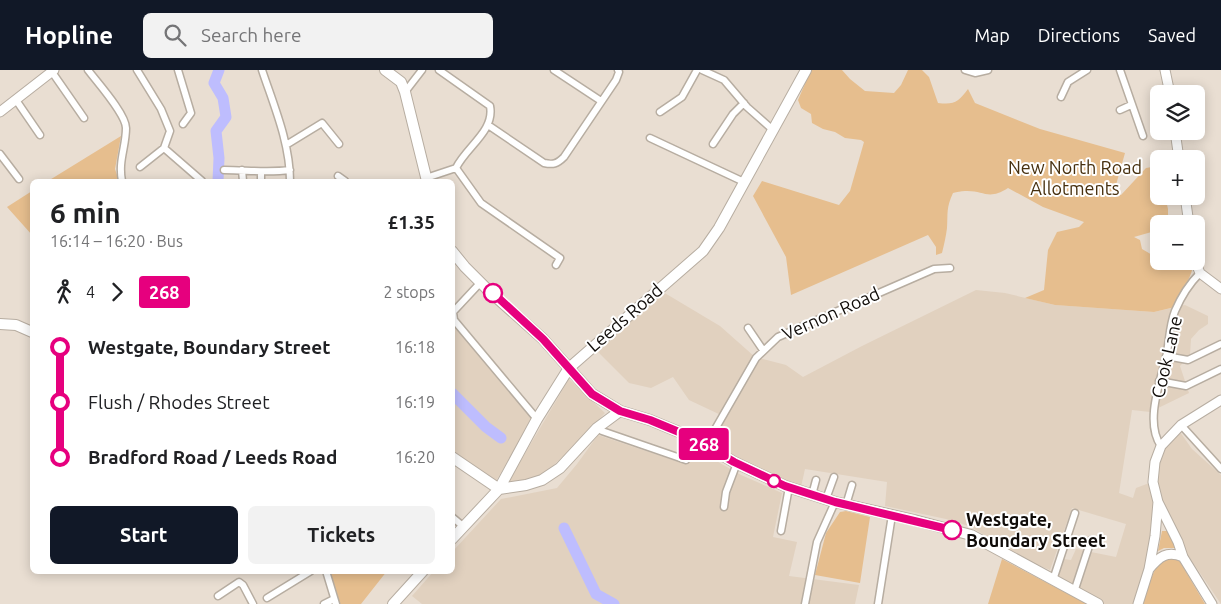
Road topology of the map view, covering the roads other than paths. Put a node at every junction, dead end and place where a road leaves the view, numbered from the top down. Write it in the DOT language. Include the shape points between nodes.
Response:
graph roads {
  1 [pos="88,70"];
  2 [pos="138,70"];
  3 [pos="178,70"];
  4 [pos="262,70"];
  5 [pos="422,70"];
  6 [pos="439,70"];
  7 [pos="554,70"];
  8 [pos="618,70"];
  9 [pos="697,70"];
  10 [pos="702,70"];
  11 [pos="965,70"];
  12 [pos="988,70"];
  13 [pos="1087,70"];
  14 [pos="1120,70"];
  15 [pos="1165,70"];
  16 [pos="50,71"];
  17 [pos="386,71"];
  18 [pos="804,74"];
  19 [pos="1168,85"];
  20 [pos="405,92"];
  21 [pos="1061,97"];
  22 [pos="16,100"];
  23 [pos="602,101"];
  24 [pos="744,103"];
  25 [pos="1131,105"];
  26 [pos="1120,110"];
  27 [pos="0,112"];
  28 [pos="660,112"];
  29 [pos="84,118"];
  30 [pos="183,124"];
  31 [pos="488,125"];
  32 [pos="774,130"];
  33 [pos="40,135"];
  34 [pos="1143,136"];
  35 [pos="650,138"];
  36 [pos="338,144"];
  37 [pos="713,144"];
  38 [pos="286,145"];
  39 [pos="164,148"];
  40 [pos="0,154"];
  41 [pos="140,167"];
  42 [pos="456,168"];
  43 [pos="224,170"];
  44 [pos="242,170"];
  45 [pos="290,170"];
  46 [pos="261,172"];
  47 [pos="338,176"];
  48 [pos="20,179"];
  49 [pos="121,179"];
  50 [pos="200,179"];
  51 [pos="243,179"];
  52 [pos="262,179"];
  53 [pos="290,179"];
  54 [pos="342,179"];
  55 [pos="427,179"];
  56 [pos="429,179"];
  57 [pos="744,182"];
  58 [pos="455,255"];
  59 [pos="556,265"];
  60 [pos="950,268"];
  61 [pos="1199,270"];
  62 [pos="1200,273"];
  63 [pos="481,282"];
  64 [pos="1221,290"];
  65 [pos="455,310"];
  66 [pos="455,321"];
  67 [pos="0,324"];
  68 [pos="748,328"];
  69 [pos="30,331"];
  70 [pos="1221,344"];
  71 [pos="763,350"];
  72 [pos="1166,356"];
  73 [pos="569,368"];
  74 [pos="1221,369"];
  75 [pos="1159,381"];
  76 [pos="1221,400"];
  77 [pos="620,411"];
  78 [pos="537,419"];
  79 [pos="1181,425"];
  80 [pos="597,428"];
  81 [pos="691,437"];
  82 [pos="706,445"];
  83 [pos="1161,446"];
  84 [pos="455,459"];
  85 [pos="737,463"];
  86 [pos="1221,469"];
  87 [pos="834,477"];
  88 [pos="816,480"];
  89 [pos="852,485"];
  90 [pos="789,487"];
  91 [pos="499,489"];
  92 [pos="812,495"];
  93 [pos="830,501"];
  94 [pos="1158,502"];
  95 [pos="846,505"];
  96 [pos="724,507"];
  97 [pos="1074,513"];
  98 [pos="892,515"];
  99 [pos="455,520"];
  100 [pos="464,527"];
  101 [pos="781,531"];
  102 [pos="455,536"];
  103 [pos="1091,540"];
  104 [pos="1183,557"];
  105 [pos="1149,569"];
  106 [pos="306,574"];
  107 [pos="327,574"];
  108 [pos="420,574"];
  109 [pos="1053,580"];
  110 [pos="1074,592"];
  111 [pos="218,596"];
  112 [pos="267,598"];
  113 [pos="335,601"];
  114 [pos="252,604"];
  115 [pos="324,604"];
  116 [pos="393,604"];
  117 [pos="804,604"];
  118 [pos="878,604"];
  119 [pos="1098,604"];
  120 [pos="1138,604"];
  121 [pos="1212,604"];
  1 -- 49 [label="street" via="118,109 126,126 119,170"];
  2 -- 39 [label="street" via="170,131"];
  3 -- 30 [label="street" via="191,114"];
  4 -- 38 [label="street"];
  5 -- 20 [label="street"];
  6 -- 31 [label="street" via="490,106"];
  7 -- 23 [label="street"];
  8 -- 23 [label="street" via="616,80"];
  9 -- 28 [label="street" via="682,97"];
  10 -- 24 [label="street" via="724,80"];
  11 -- 12 [label="street" via="975,73"];
  13 -- 21 [label="street" via="1068,82"];
  14 -- 25 [label="street"];
  15 -- 19 [label="main road"];
  16 -- 22 [label="main road"];
  16 -- 29 [label="street"];
  17 -- 20 [label="main road" via="401,82"];
  18 -- 32 [label="main road, Leeds Road"];
  20 -- 55 [label="main road"];
  22 -- 27 [label="main road"];
  22 -- 33 [label="street"];
  23 -- 31 [label="street" via="564,157 551,165"];
  24 -- 32 [label="street"];
  24 -- 37 [label="street" via="732,114"];
  25 -- 26 [label="street"];
  25 -- 34 [label="street"];
  31 -- 42 [label="street"];
  32 -- 57 [label="main road, Leeds Road"];
  35 -- 57 [label="street"];
  36 -- 38 [label="street" via="322,123"];
  38 -- 45 [label="street"];
  39 -- 41 [label="street"];
  39 -- 50 [label="street"];
  40 -- 48 [label="street"];
  42 -- 56 [label="street"];
  42 -- 59 [label="street" via="481,203 560,258"];
  43 -- 44 [label="street"];
  44 -- 46 [label="street"];
  44 -- 51 [label="street"];
  45 -- 46 [label="street"];
  45 -- 53 [label="street"];
  46 -- 52 [label="street"];
  47 -- 54 [label="street"];
  57 -- 73 [label="main road, Leeds Road" via="704,251"];
  58 -- 63 [label="main road"];
  60 -- 71 [label="street, Vernon Road" via="934,269 825,316 778,337"];
  61 -- 62 [label="main road"];
  62 -- 64 [label="main road"];
  62 -- 72 [label="street, Cook Lane" via="1190,283 1175,312"];
  63 -- 65 [label="street"];
  63 -- 73 [label="main road" via="543,339"];
  66 -- 78 [label="street"];
  67 -- 69 [label="main road"];
  68 -- 71 [label="street"];
  70 -- 72 [label="street" via="1188,360"];
  71 -- 82 [label="street, Vernon Road"];
  72 -- 75 [label="street, Cook Lane"];
  73 -- 77 [label="main road" via="592,394"];
  73 -- 78 [label="main road, Leeds Road"];
  74 -- 75 [label="street" via="1186,386"];
  75 -- 83 [label="street, Cook Lane" via="1153,424"];
  76 -- 79 [label="main road"];
  77 -- 80 [label="main road"];
  77 -- 81 [label="main road"];
  78 -- 91 [label="main road, Leeds Road"];
  79 -- 83 [label="main road"];
  79 -- 86 [label="street"];
  80 -- 81 [label="street" via="686,460"];
  80 -- 91 [label="main road" via="560,468 542,480"];
  81 -- 82 [label="main road"];
  82 -- 85 [label="main road"];
  83 -- 94 [label="main road" via="1152,482"];
  84 -- 91 [label="main road"];
  85 -- 90 [label="main road"];
  85 -- 96 [label="street"];
  87 -- 93 [label="street"];
  88 -- 92 [label="street"];
  89 -- 95 [label="street"];
  90 -- 92 [label="main road"];
  90 -- 101 [label="street"];
  91 -- 100 [label="main road, Leeds Road"];
  92 -- 93 [label="main road"];
  93 -- 95 [label="main road"];
  93 -- 117 [label="street" via="817,542"];
  94 -- 104 [label="main road"];
  94 -- 105 [label="main road"];
  95 -- 98 [label="main road"];
  97 -- 109 [label="street"];
  98 -- 109 [label="main road" via="971,535"];
  98 -- 118 [label="street"];
  99 -- 100 [label="street"];
  100 -- 102 [label="main road, Leeds Road"];
  103 -- 110 [label="street"];
  104 -- 105 [label="main road" via="1167,554"];
  104 -- 121 [label="main road"];
  105 -- 120 [label="main road"];
  106 -- 112 [label="street"];
  107 -- 113 [label="street"];
  108 -- 116 [label="main road"];
  109 -- 110 [label="main road"];
  110 -- 119 [label="main road"];
  111 -- 114 [label="street" via="239,582"];
  113 -- 115 [label="street"];
}
